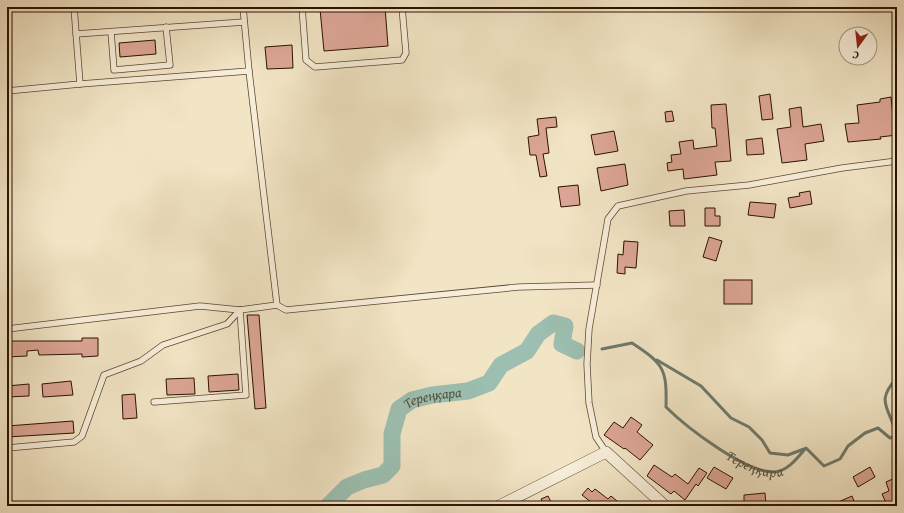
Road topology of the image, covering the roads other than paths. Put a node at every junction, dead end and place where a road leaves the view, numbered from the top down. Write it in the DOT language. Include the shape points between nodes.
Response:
graph roads {
  1 [pos="74,7"];
  2 [pos="242,7"];
  3 [pos="302,7"];
  4 [pos="402,7"];
  5 [pos="244,22"];
  6 [pos="166,27"];
  7 [pos="111,32"];
  8 [pos="76,34"];
  9 [pos="249,71"];
  10 [pos="80,84"];
  11 [pos="7,92"];
  12 [pos="897,161"];
  13 [pos="597,285"];
  14 [pos="277,305"];
  15 [pos="240,310"];
  16 [pos="7,329"];
  17 [pos="154,402"];
  18 [pos="7,448"];
  19 [pos="606,452"];
  20 [pos="500,506"];
  21 [pos="665,506"];
  1 -- 8 [label="lane"];
  2 -- 5 [label="lane"];
  3 -- 4 [label="lane" via="306,60 315,67 402,60 406,53"];
  5 -- 6 [label="lane"];
  5 -- 9 [label="lane"];
  6 -- 7 [label="lane"];
  6 -- 7 [label="lane" via="170,65 114,70"];
  7 -- 8 [label="lane"];
  8 -- 10 [label="lane"];
  9 -- 10 [label="lane"];
  9 -- 14 [label="lane"];
  10 -- 11 [label="lane"];
  12 -- 13 [label="lane" via="749,185 686,191 618,206 608,219"];
  13 -- 14 [label="lane" via="519,287 286,310"];
  13 -- 19 [label="lane" via="589,329 589,403 596,437"];
  14 -- 15 [label="lane"];
  15 -- 16 [label="lane" via="200,306"];
  15 -- 17 [label="lane" via="246,395"];
  15 -- 18 [label="lane" via="226,324 163,345 141,361 104,375 82,436 74,442"];
  19 -- 20 [label="street"];
  19 -- 21 [label="street"];
}
